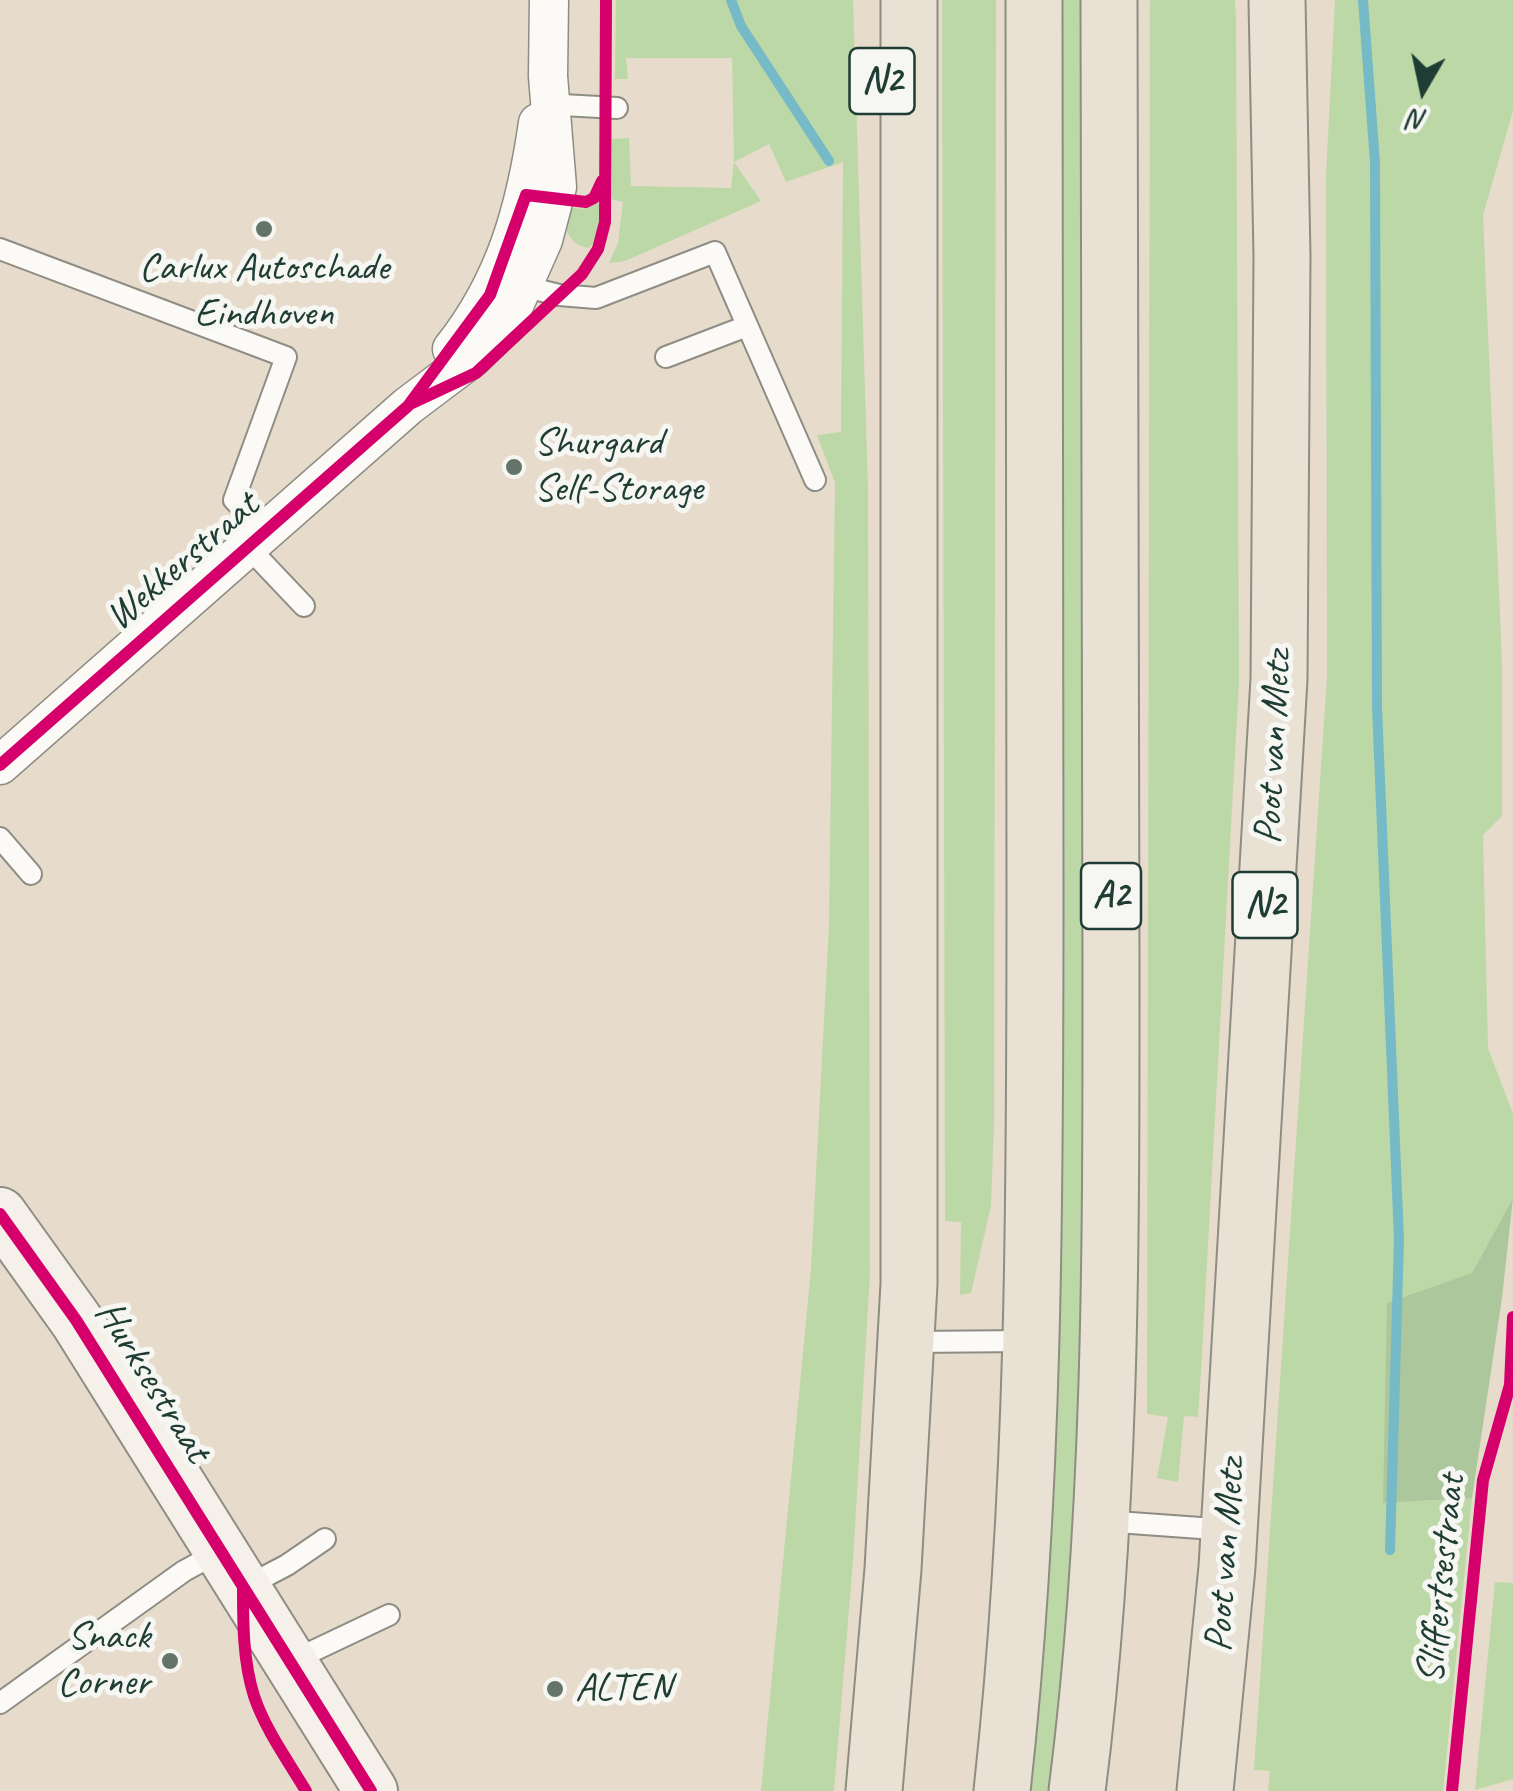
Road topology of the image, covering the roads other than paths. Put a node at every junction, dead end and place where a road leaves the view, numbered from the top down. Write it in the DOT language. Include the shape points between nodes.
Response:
graph roads {
  1 [pos="549,0"];
  2 [pos="875,0"];
  3 [pos="909,0"];
  4 [pos="1034,0"];
  5 [pos="1109,0"];
  6 [pos="1279,6"];
  7 [pos="547,95"];
  8 [pos="617,108"];
  9 [pos="909,158"];
  10 [pos="0,249"];
  11 [pos="510,283"];
  12 [pos="747,326"];
  13 [pos="666,357"];
  14 [pos="815,480"];
  15 [pos="258,540"];
  16 [pos="304,606"];
  17 [pos="0,765"];
  18 [pos="0,838"];
  19 [pos="31,874"];
  20 [pos="13,1242"];
  21 [pos="906,1342"];
  22 [pos="1032,1342"];
  23 [pos="1101,1520"];
  24 [pos="1230,1530"];
  25 [pos="326,1540"];
  26 [pos="232,1570"];
  27 [pos="389,1615"];
  28 [pos="290,1662"];
  29 [pos="0,1702"];
  30 [pos="371,1791"];
  31 [pos="874,1791"];
  32 [pos="1002,1791"];
  33 [pos="1077,1791"];
  34 [pos="1205,1791"];
  1 -- 7 [label="street, Wekkerstraat"];
  2 -- 9 [label="highway, N2" via="882,82"];
  3 -- 9 [label="highway, N2"];
  4 -- 22 [label="highway, A2"];
  5 -- 23 [label="highway, A2" via="1111,1122"];
  6 -- 24 [label="highway, Poot van Metz / N2" via="1278,679"];
  7 -- 8 [label="lane"];
  7 -- 11 [label="street, Wekkerstraat"];
  9 -- 21 [label="highway, N2"];
  10 -- 15 [label="lane" via="286,357 234,500"];
  11 -- 12 [label="lane" via="596,298 715,252"];
  11 -- 15 [label="street, Wekkerstraat" via="408,406"];
  12 -- 13 [label="lane"];
  12 -- 14 [label="lane"];
  15 -- 16 [label="lane"];
  15 -- 17 [label="street, Wekkerstraat"];
  18 -- 19 [label="lane"];
  20 -- 26 [label="street, Hurksestraat" via="76,1320"];
  21 -- 22 [label="lane"];
  21 -- 31 [label="highway, N2"];
  22 -- 32 [label="highway, A2"];
  23 -- 24 [label="lane"];
  23 -- 33 [label="highway, A2"];
  24 -- 34 [label="highway, Poot van Metz / N2"];
  25 -- 26 [label="lane" via="287,1565"];
  26 -- 28 [label="street, Hurksestraat"];
  26 -- 29 [label="lane" via="184,1571"];
  27 -- 28 [label="lane"];
  28 -- 30 [label="street, Hurksestraat"];
}
